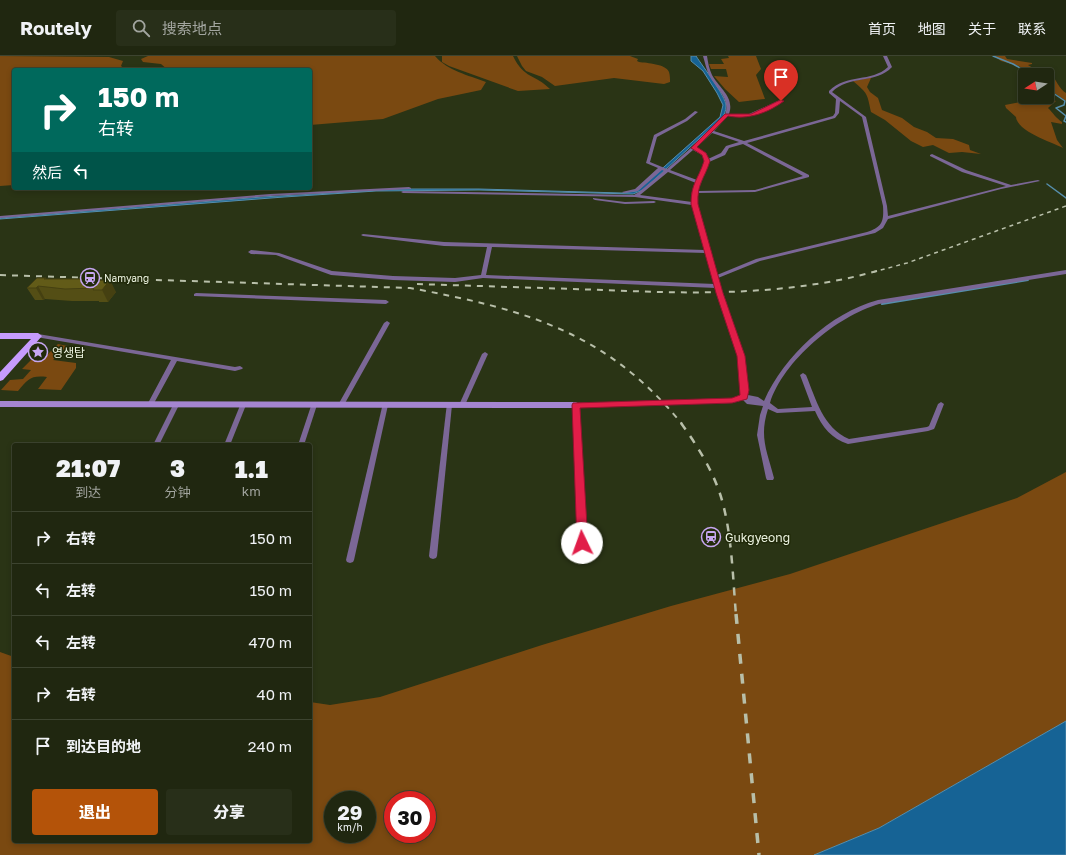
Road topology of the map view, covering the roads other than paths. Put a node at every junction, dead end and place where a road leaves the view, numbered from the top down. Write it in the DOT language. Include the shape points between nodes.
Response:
graph roads {
  1 [pos="705,56"];
  2 [pos="884,56"];
  3 [pos="838,99"];
  4 [pos="781,101"];
  5 [pos="696,112"];
  6 [pos="727,115"];
  7 [pos="710,130"];
  8 [pos="743,142"];
  9 [pos="693,148"];
  10 [pos="932,155"];
  11 [pos="707,161"];
  12 [pos="664,169"];
  13 [pos="1038,181"];
  14 [pos="697,182"];
  15 [pos="1011,186"];
  16 [pos="404,192"];
  17 [pos="694,192"];
  18 [pos="581,195"];
  19 [pos="635,196"];
  20 [pos="668,201"];
  21 [pos="694,204"];
  22 [pos="0,217"];
  23 [pos="886,218"];
  24 [pos="363,235"];
  25 [pos="490,245"];
  26 [pos="251,252"];
  27 [pos="709,252"];
  28 [pos="1066,272"];
  29 [pos="483,276"];
  30 [pos="716,277"];
  31 [pos="718,286"];
  32 [pos="196,295"];
  33 [pos="386,302"];
  34 [pos="387,323"];
  35 [pos="0,336"];
  36 [pos="38,336"];
  37 [pos="485,354"];
  38 [pos="175,359"];
  39 [pos="240,368"];
  40 [pos="803,375"];
  41 [pos="0,378"];
  42 [pos="744,397"];
  43 [pos="0,404"];
  44 [pos="766,404"];
  45 [pos="941,404"];
  46 [pos="150,405"];
  47 [pos="176,405"];
  48 [pos="243,405"];
  49 [pos="314,405"];
  50 [pos="341,405"];
  51 [pos="385,405"];
  52 [pos="450,405"];
  53 [pos="462,405"];
  54 [pos="576,405"];
  55 [pos="817,409"];
  56 [pos="157,443"];
  57 [pos="228,443"];
  58 [pos="302,443"];
  59 [pos="770,478"];
  60 [pos="582,543"];
  61 [pos="433,556"];
  62 [pos="350,560"];
  1 -- 6 [label="street" via="710,74 727,99"];
  2 -- 3 [label="street" via="890,67 887,71 852,80 834,88 830,92"];
  3 -- 8 [label="street" via="837,113 834,116"];
  3 -- 23 [label="street" via="864,117"];
  4 -- 6 [label="street" via="752,115"];
  5 -- 12 [label="street" via="655,136 648,163"];
  6 -- 7 [label="street"];
  7 -- 8 [label="street"];
  7 -- 9 [label="street"];
  8 -- 11 [label="street" via="727,147 723,154"];
  8 -- 17 [label="street" via="807,176 755,191"];
  9 -- 11 [label="street" via="704,154"];
  9 -- 12 [label="street"];
  10 -- 15 [label="street" via="964,171"];
  11 -- 14 [label="street"];
  12 -- 14 [label="street"];
  12 -- 19 [label="street" via="642,193"];
  12 -- 22 [label="street" via="636,190 625,192 383,188"];
  13 -- 15 [label="street"];
  14 -- 17 [label="street"];
  15 -- 23 [label="street"];
  16 -- 18 [label="street"];
  17 -- 21 [label="street"];
  18 -- 19 [label="street"];
  18 -- 20 [label="street" via="618,202"];
  19 -- 20 [label="street"];
  20 -- 21 [label="street"];
  21 -- 27 [label="street"];
  23 -- 30 [label="street" via="883,226 874,231 758,260"];
  24 -- 25 [label="street" via="444,244"];
  25 -- 27 [label="street"];
  25 -- 29 [label="street"];
  26 -- 29 [label="street" via="277,254 331,273 456,280"];
  27 -- 30 [label="street"];
  28 -- 44 [label="street" via="878,302 861,307 840,319 806,345 788,363"];
  29 -- 31 [label="street"];
  30 -- 31 [label="street"];
  31 -- 42 [label="street" via="741,356"];
  32 -- 33 [label="street"];
  34 -- 50 [label="street"];
  35 -- 36 [label="main road"];
  36 -- 38 [label="street"];
  36 -- 41 [label="main road"];
  37 -- 53 [label="street"];
  38 -- 39 [label="street"];
  38 -- 46 [label="street"];
  40 -- 55 [label="street"];
  42 -- 44 [label="street" via="749,402"];
  42 -- 54 [label="street" via="732,401"];
  43 -- 46 [label="street"];
  44 -- 55 [label="street" via="777,411"];
  44 -- 59 [label="street" via="760,432"];
  45 -- 55 [label="street" via="932,427 928,430 848,442 834,434"];
  46 -- 47 [label="street"];
  47 -- 48 [label="street"];
  47 -- 56 [label="street"];
  48 -- 49 [label="street"];
  48 -- 57 [label="street"];
  49 -- 50 [label="street"];
  49 -- 58 [label="street"];
  50 -- 51 [label="street"];
  51 -- 52 [label="street"];
  51 -- 62 [label="street"];
  52 -- 53 [label="street"];
  52 -- 61 [label="street"];
  53 -- 54 [label="street"];
  54 -- 60 [label="street"];
}
